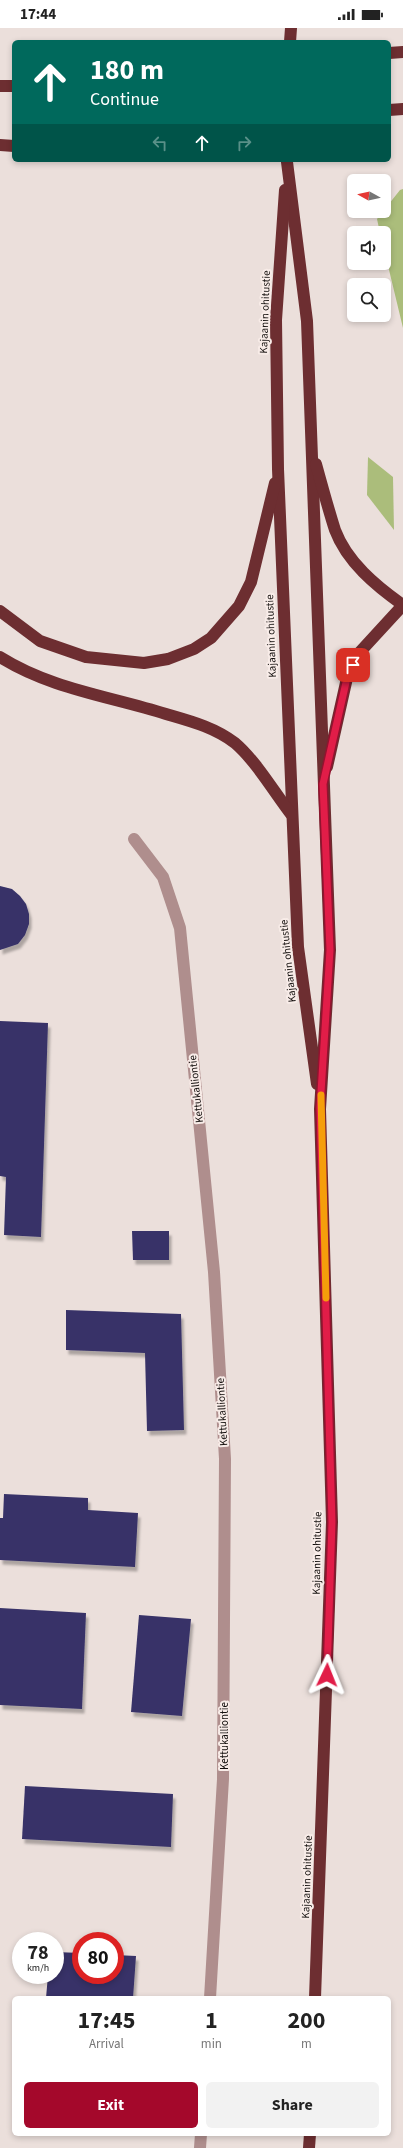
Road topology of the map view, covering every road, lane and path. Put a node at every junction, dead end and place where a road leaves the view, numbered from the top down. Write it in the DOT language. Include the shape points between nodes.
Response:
graph roads {
  1 [pos="291,28"];
  2 [pos="290,40"];
  3 [pos="403,52"];
  4 [pos="391,53"];
  5 [pos="0,86"];
  6 [pos="12,86"];
  7 [pos="403,108"];
  8 [pos="391,110"];
  9 [pos="0,146"];
  10 [pos="12,146"];
  11 [pos="287,162"];
  12 [pos="287,162"];
  13 [pos="311,446"];
  14 [pos="278,469"];
  15 [pos="403,605"];
  16 [pos="0,611"];
  17 [pos="0,657"];
  18 [pos="323,784"];
  19 [pos="291,814"];
  20 [pos="134,839"];
  21 [pos="320,1108"];
  22 [pos="210,1996"];
  23 [pos="315,1996"];
  24 [pos="201,2136"];
  25 [pos="310,2136"];
  26 [pos="200,2148"];
  27 [pos="309,2148"];
  1 -- 2 [label="highway"];
  3 -- 4 [label="highway"];
  5 -- 6 [label="highway"];
  7 -- 8 [label="highway"];
  9 -- 10 [label="highway"];
  11 -- 13 [label="highway, Kajaanin ohitustie" via="307,321"];
  12 -- 14 [label="highway, Kajaanin ohitustie" via="276,320"];
  13 -- 15 [label="highway" via="336,531 346,549 365,574"];
  13 -- 18 [label="highway, Kajaanin ohitustie"];
  14 -- 16 [label="highway" via="251,582 239,606 211,638 194,649 168,659 144,663 86,657 40,641"];
  14 -- 19 [label="highway, Kajaanin ohitustie"];
  15 -- 18 [label="highway" via="359,653 347,678"];
  17 -- 19 [label="highway" via="23,671 58,685 135,704 205,726 226,737 245,753"];
  18 -- 21 [label="highway, Kajaanin ohitustie" via="330,950"];
  19 -- 21 [label="highway, Kajaanin ohitustie" via="298,947"];
  20 -- 22 [label="street, Kettukalliontie" via="163,877 180,928 214,1272 225,1459 223,1779"];
  21 -- 23 [label="highway, Kajaanin ohitustie" via="332,1522"];
  24 -- 26 [label="street"];
  25 -- 27 [label="highway"];
}
